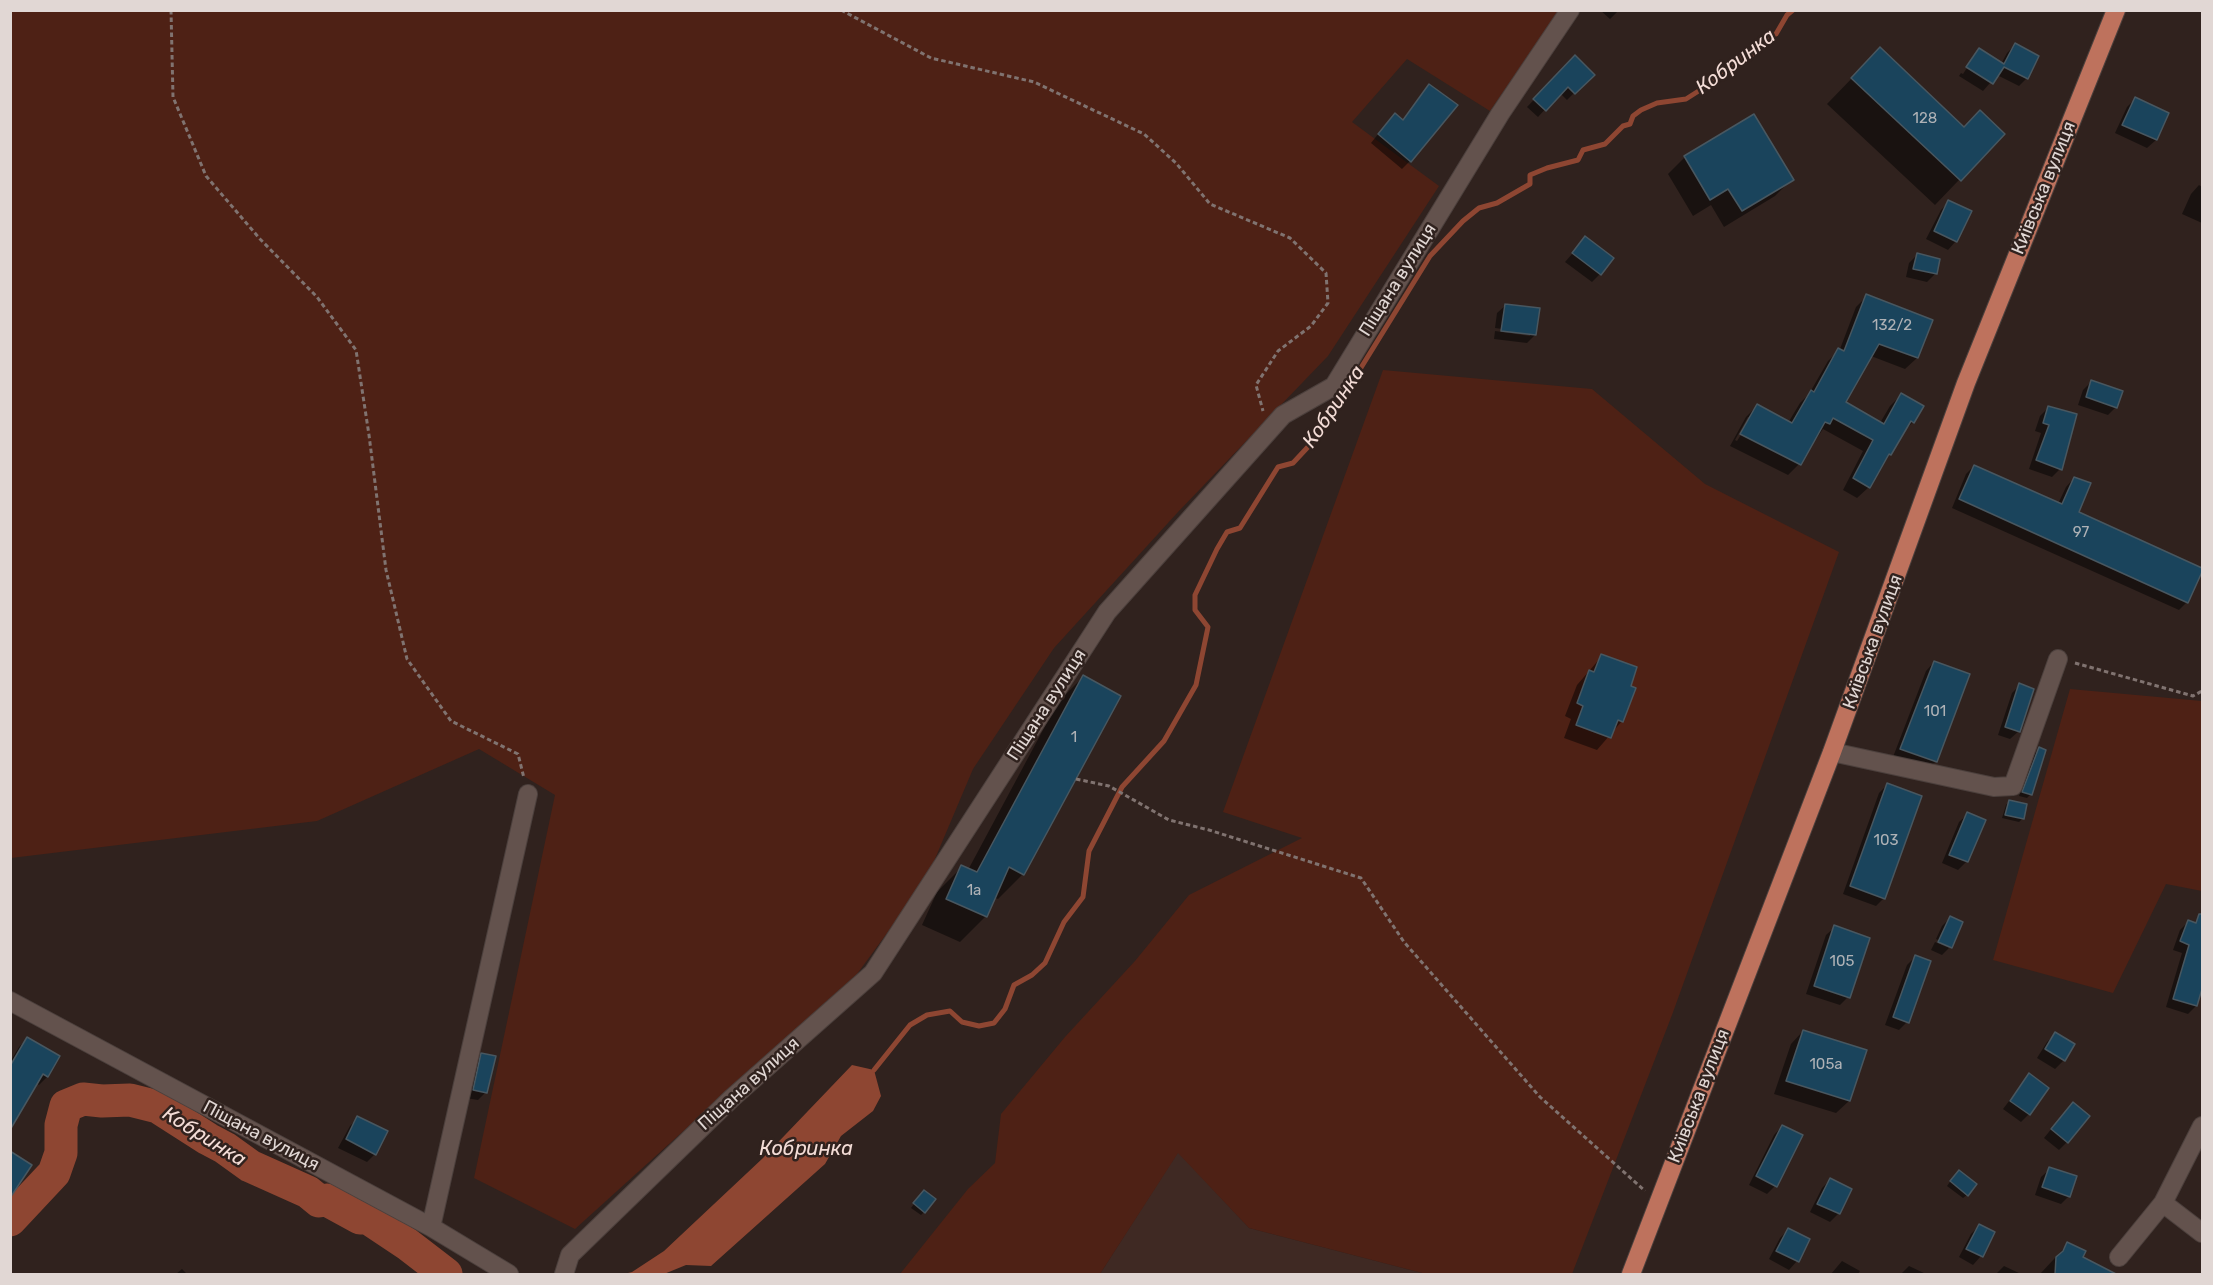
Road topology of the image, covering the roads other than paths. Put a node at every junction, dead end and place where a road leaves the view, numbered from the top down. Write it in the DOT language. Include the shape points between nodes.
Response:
graph roads {
  1 [pos="1570,10"];
  2 [pos="2116,10"];
  3 [pos="2058,659"];
  4 [pos="1832,753"];
  5 [pos="528,794"];
  6 [pos="10,1001"];
  7 [pos="2202,1126"];
  8 [pos="2163,1203"];
  9 [pos="431,1227"];
  10 [pos="2202,1233"];
  11 [pos="2119,1257"];
  12 [pos="509,1275"];
  13 [pos="564,1275"];
  14 [pos="1631,1275"];
  1 -- 13 [label="street, Піщана вулиця" via="1500,114 1334,386 1283,415 1107,612 873,973 732,1098 570,1255"];
  2 -- 4 [label="main road, Київська вулиця" via="1966,383"];
  3 -- 4 [label="street" via="2013,786 1994,787"];
  4 -- 14 [label="main road, Київська вулиця"];
  5 -- 9 [label="street"];
  6 -- 9 [label="street, Піщана вулиця"];
  7 -- 8 [label="street"];
  8 -- 10 [label="street"];
  8 -- 11 [label="street"];
  9 -- 12 [label="street, Піщана вулиця"];
}
